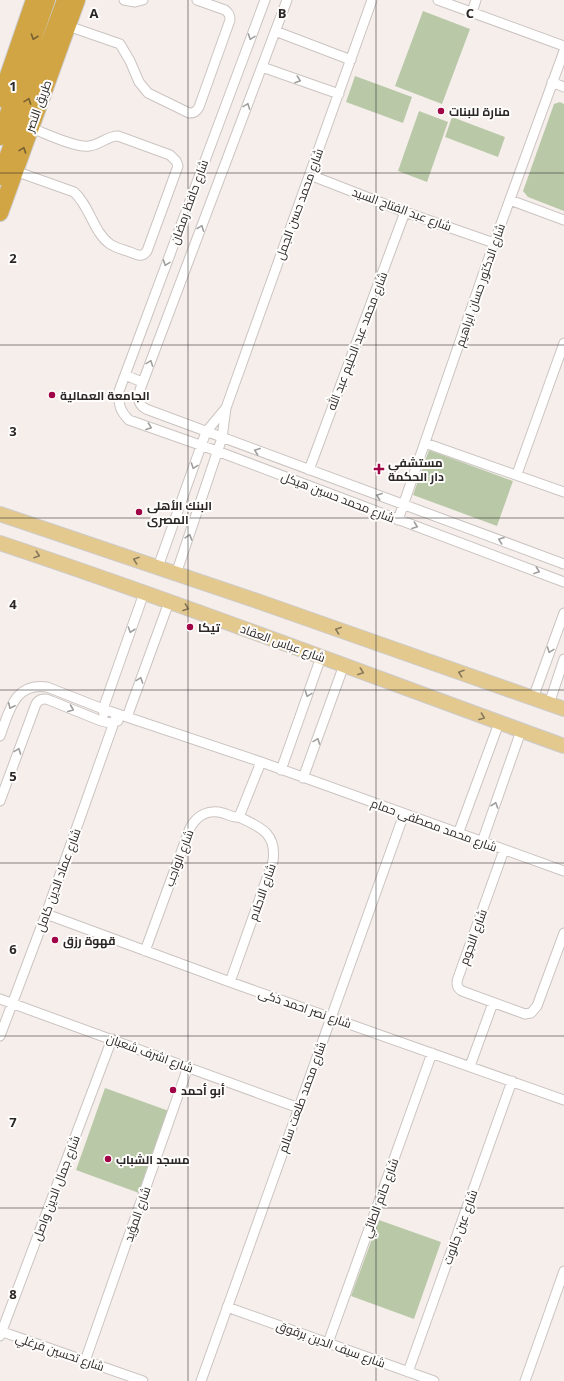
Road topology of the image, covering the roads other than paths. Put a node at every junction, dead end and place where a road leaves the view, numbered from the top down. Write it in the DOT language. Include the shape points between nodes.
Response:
graph roads {
  1 [pos="34,0"];
  2 [pos="47,0"];
  3 [pos="65,0"];
  4 [pos="77,0"];
  5 [pos="124,0"];
  6 [pos="143,0"];
  7 [pos="197,0"];
  8 [pos="264,0"];
  9 [pos="287,0"];
  10 [pos="372,0"];
  11 [pos="438,0"];
  12 [pos="476,0"];
  13 [pos="472,12"];
  14 [pos="68,26"];
  15 [pos="275,31"];
  16 [pos="564,46"];
  17 [pos="564,51"];
  18 [pos="351,60"];
  19 [pos="262,67"];
  20 [pos="552,82"];
  21 [pos="564,87"];
  22 [pos="339,94"];
  23 [pos="0,99"];
  24 [pos="31,128"];
  25 [pos="0,137"];
  26 [pos="15,171"];
  27 [pos="310,175"];
  28 [pos="0,177"];
  29 [pos="4,194"];
  30 [pos="510,200"];
  31 [pos="405,212"];
  32 [pos="0,213"];
  33 [pos="564,220"];
  34 [pos="494,243"];
  35 [pos="564,343"];
  36 [pos="125,375"];
  37 [pos="142,382"];
  38 [pos="138,400"];
  39 [pos="119,405"];
  40 [pos="226,408"];
  41 [pos="206,432"];
  42 [pos="222,438"];
  43 [pos="425,443"];
  44 [pos="202,446"];
  45 [pos="217,451"];
  46 [pos="309,470"];
  47 [pos="517,474"];
  48 [pos="564,492"];
  49 [pos="403,505"];
  50 [pos="0,514"];
  51 [pos="398,520"];
  52 [pos="0,543"];
  53 [pos="564,564"];
  54 [pos="158,567"];
  55 [pos="176,574"];
  56 [pos="564,582"];
  57 [pos="144,593"];
  58 [pos="169,602"];
  59 [pos="564,613"];
  60 [pos="321,657"];
  61 [pos="564,659"];
  62 [pos="344,665"];
  63 [pos="532,698"];
  64 [pos="549,704"];
  65 [pos="103,709"];
  66 [pos="564,709"];
  67 [pos="127,717"];
  68 [pos="115,718"];
  69 [pos="499,723"];
  70 [pos="521,731"];
  71 [pos="0,736"];
  72 [pos="564,746"];
  73 [pos="261,762"];
  74 [pos="281,770"];
  75 [pos="303,778"];
  76 [pos="0,801"];
  77 [pos="404,814"];
  78 [pos="239,817"];
  79 [pos="458,834"];
  80 [pos="482,842"];
  81 [pos="504,850"];
  82 [pos="564,872"];
  83 [pos="46,914"];
  84 [pos="564,933"];
  85 [pos="145,951"];
  86 [pos="230,982"];
  87 [pos="0,999"];
  88 [pos="12,1003"];
  89 [pos="493,1003"];
  90 [pos="331,1017"];
  91 [pos="0,1036"];
  92 [pos="112,1039"];
  93 [pos="432,1053"];
  94 [pos="470,1066"];
  95 [pos="188,1067"];
  96 [pos="512,1081"];
  97 [pos="564,1100"];
  98 [pos="299,1108"];
  99 [pos="564,1271"];
  100 [pos="227,1307"];
  101 [pos="0,1333"];
  102 [pos="328,1343"];
  103 [pos="85,1361"];
  104 [pos="408,1372"];
  105 [pos="143,1381"];
  106 [pos="201,1381"];
  107 [pos="434,1381"];
  108 [pos="525,1381"];
  1 -- 23 [label="highway"];
  2 -- 25 [label="highway, one-way"];
  28 -- 3 [label="highway, one-way"];
  4 -- 14 [label="highway, طريق النصر"];
  5 -- 6 [label="street"];
  7 -- 14 [label="street" via="225,10 230,16 199,107 192,113 148,94 120,44"];
  8 -- 36 [label="street, شارع حافظ رمضان, one-way"];
  9 -- 15 [label="street, شارع حافظ رمضان"];
  10 -- 18 [label="street, شارع محمد حسن الجمل"];
  11 -- 13 [label="street"];
  12 -- 13 [label="street"];
  13 -- 16 [label="street"];
  14 -- 24 [label="highway, طريق النصر"];
  15 -- 18 [label="street"];
  15 -- 19 [label="street, شارع حافظ رمضان"];
  17 -- 20 [label="street, شارع الدكتور حسان ابراهيم"];
  18 -- 22 [label="street, شارع محمد حسن الجمل"];
  19 -- 22 [label="street, one-way"];
  37 -- 19 [label="street, شارع حافظ رمضان, one-way"];
  20 -- 21 [label="street"];
  20 -- 30 [label="street, شارع الدكتور حسان ابراهيم"];
  22 -- 27 [label="street, شارع محمد حسن الجمل"];
  26 -- 24 [label="highway, طريق النصر, one-way"];
  24 -- 26 [label="street" via="81,146 96,145 118,136 173,157 178,166 147,251 139,256 112,245 103,237 74,192"];
  26 -- 29 [label="highway, طريق النصر"];
  27 -- 31 [label="street, شارع عبد الفتاح السيد"];
  27 -- 40 [label="street, شارع محمد حسن الجمل"];
  29 -- 32 [label="highway, طريق النصر"];
  30 -- 33 [label="street"];
  30 -- 34 [label="street, شارع الدكتور حسان ابراهيم"];
  31 -- 34 [label="street, شارع عبد الفتاح السيد"];
  31 -- 46 [label="street, شارع محمد عبد الحليم عبد الله"];
  34 -- 43 [label="street, شارع الدكتور حسان ابراهيم"];
  35 -- 47 [label="street"];
  36 -- 37 [label="street"];
  36 -- 39 [label="street, شارع حافظ رمضان" via="119,391"];
  37 -- 38 [label="street, شارع حافظ رمضان"];
  38 -- 41 [label="street, شارع محمد حسين هيكل" via="146,409"];
  39 -- 44 [label="street, شارع محمد حسين هيكل, one-way" via="129,420"];
  40 -- 41 [label="street, شارع محمد حسن الجمل"];
  40 -- 42 [label="street, شارع محمد حسن الجمل"];
  41 -- 42 [label="street, شارع محمد حسين هيكل"];
  41 -- 44 [label="street, شارع محمد حسن الجمل"];
  42 -- 45 [label="street, شارع محمد حسن الجمل"];
  46 -- 42 [label="street, شارع محمد حسين هيكل, one-way"];
  43 -- 47 [label="street"];
  43 -- 49 [label="street, شارع الدكتور حسان ابراهيم"];
  44 -- 45 [label="street, شارع محمد حسين هيكل"];
  44 -- 54 [label="street, شارع محمد حسن الجمل, one-way"];
  45 -- 51 [label="street, شارع محمد حسين هيكل"];
  55 -- 45 [label="street, شارع محمد حسن الجمل, one-way"];
  49 -- 46 [label="street, شارع محمد حسين هيكل, one-way"];
  47 -- 48 [label="street"];
  49 -- 51 [label="street, شارع الدكتور حسان ابراهيم"];
  53 -- 49 [label="street, شارع محمد حسين هيكل, one-way"];
  54 -- 50 [label="main road, one-way"];
  51 -- 56 [label="street, شارع محمد حسين هيكل, one-way"];
  52 -- 57 [label="main road, شارع عباس العقاد, one-way"];
  54 -- 55 [label="main road"];
  63 -- 55 [label="main road, one-way"];
  57 -- 58 [label="main road, شارع عباس العقاد"];
  57 -- 65 [label="street, one-way"];
  58 -- 60 [label="main road, شارع عباس العقاد, one-way"];
  67 -- 58 [label="street, one-way"];
  59 -- 63 [label="street, one-way"];
  60 -- 62 [label="main road, شارع عباس العقاد"];
  60 -- 74 [label="street, one-way"];
  61 -- 64 [label="street"];
  62 -- 69 [label="main road, شارع عباس العقاد, one-way"];
  75 -- 62 [label="street, one-way"];
  63 -- 64 [label="main road"];
  64 -- 66 [label="main road"];
  65 -- 68 [label="street" via="105,716"];
  65 -- 71 [label="street, one-way" via="52,689 35,686 25,690 14,700"];
  67 -- 68 [label="street"];
  67 -- 73 [label="street, شارع محمد مصطفى حمام"];
  76 -- 68 [label="street, one-way" via="36,704 40,700 46,699 101,721"];
  68 -- 83 [label="street, شارع عماد الدين كامل"];
  69 -- 70 [label="main road, شارع عباس العقاد"];
  69 -- 79 [label="street"];
  70 -- 72 [label="main road, شارع عباس العقاد"];
  80 -- 70 [label="street, one-way"];
  73 -- 74 [label="street, شارع محمد مصطفى حمام"];
  73 -- 78 [label="street"];
  74 -- 75 [label="street, شارع محمد مصطفى حمام"];
  75 -- 77 [label="street, شارع محمد مصطفى حمام"];
  77 -- 79 [label="street, شارع محمد مصطفى حمام"];
  77 -- 90 [label="street, شارع محمد طلعت سالم"];
  78 -- 85 [label="street, شارع الواجب" via="211,812 194,821 186,836"];
  78 -- 86 [label="street, شارع الاحلام" via="265,831 272,842 274,854"];
  79 -- 80 [label="street, شارع محمد مصطفى حمام"];
  80 -- 81 [label="street, شارع محمد مصطفى حمام"];
  81 -- 82 [label="street, شارع محمد مصطفى حمام"];
  81 -- 89 [label="street, شارع النجوم" via="457,983 462,991"];
  83 -- 85 [label="street, شارع نصر احمد ذكى"];
  83 -- 88 [label="street, شارع عماد الدين كامل"];
  84 -- 89 [label="street" via="533,1011 525,1014"];
  85 -- 86 [label="street, شارع نصر احمد ذكى"];
  86 -- 90 [label="street, شارع نصر احمد ذكى"];
  87 -- 88 [label="street, شارع اشرف شعبان"];
  88 -- 91 [label="street, شارع عماد الدين كامل"];
  88 -- 92 [label="street, شارع اشرف شعبان"];
  89 -- 94 [label="street"];
  90 -- 93 [label="street, شارع نصر احمد ذكى"];
  90 -- 98 [label="street, شارع محمد طلعت سالم"];
  92 -- 95 [label="street, شارع اشرف شعبان"];
  92 -- 101 [label="street, شارع جمال الدين واصل"];
  93 -- 94 [label="street, شارع نصر احمد ذكى"];
  93 -- 102 [label="street, شارع حاتم الطائي"];
  94 -- 96 [label="street, شارع نصر احمد ذكى"];
  95 -- 98 [label="street, شارع اشرف شعبان"];
  95 -- 103 [label="street, شارع المؤيد"];
  96 -- 97 [label="street, شارع نصر احمد ذكى"];
  96 -- 104 [label="street, شارع عين جالوت"];
  98 -- 100 [label="street, شارع محمد طلعت سالم"];
  99 -- 108 [label="street"];
  100 -- 102 [label="street, شارع سيف الدين برقوق"];
  100 -- 106 [label="street, شارع محمد طلعت سالم"];
  101 -- 103 [label="street, شارع تحسين فرغلي"];
  102 -- 104 [label="street, شارع سيف الدين برقوق"];
  103 -- 105 [label="street, شارع تحسين فرغلي"];
  104 -- 107 [label="street, شارع سيف الدين برقوق"];
}
